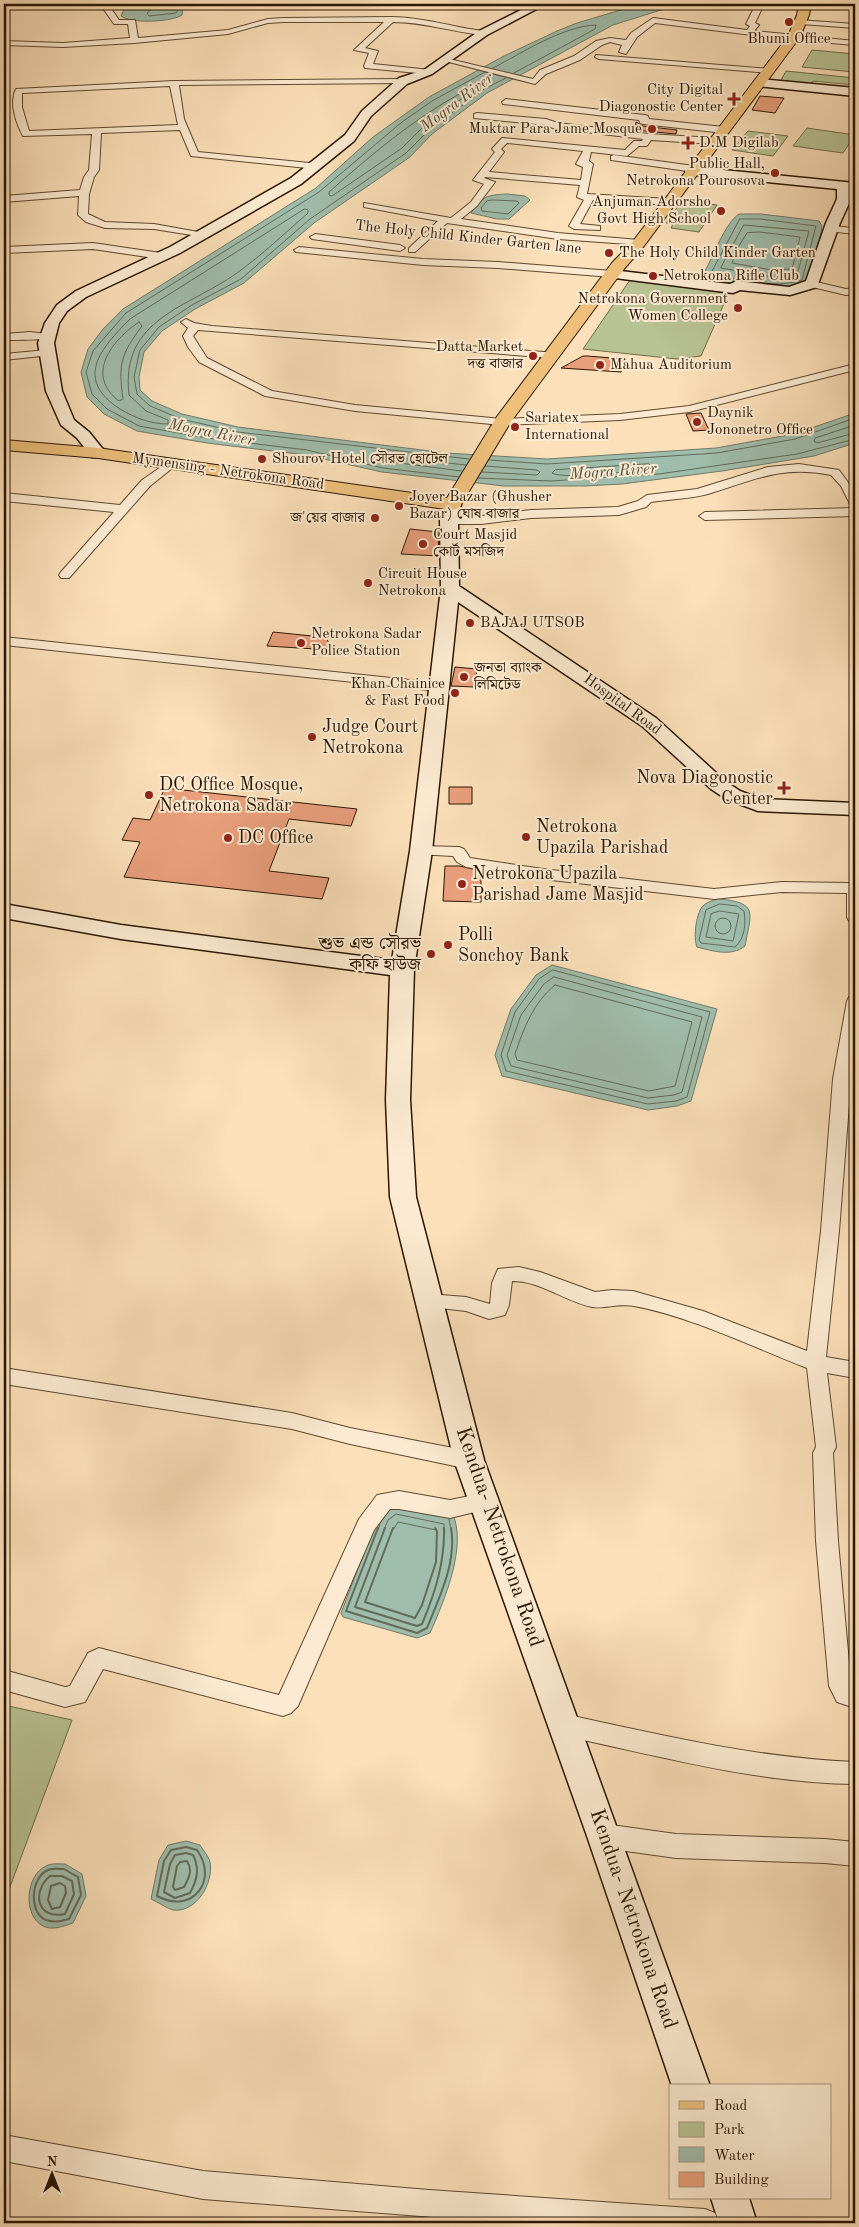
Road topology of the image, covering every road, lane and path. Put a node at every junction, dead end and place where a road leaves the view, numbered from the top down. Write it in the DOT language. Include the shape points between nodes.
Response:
graph roads {
  1 [pos="4,4"];
  2 [pos="21,4"];
  3 [pos="104,4"];
  4 [pos="481,4"];
  5 [pos="760,4"];
  6 [pos="536,6"];
  7 [pos="803,13"];
  8 [pos="392,19"];
  9 [pos="818,20"];
  10 [pos="855,20"];
  11 [pos="855,26"];
  12 [pos="483,32"];
  13 [pos="750,32"];
  14 [pos="794,37"];
  15 [pos="134,41"];
  16 [pos="4,43"];
  17 [pos="627,43"];
  18 [pos="855,43"];
  19 [pos="599,56"];
  20 [pos="620,58"];
  21 [pos="445,60"];
  22 [pos="770,71"];
  23 [pos="428,72"];
  24 [pos="403,81"];
  25 [pos="174,83"];
  26 [pos="760,83"];
  27 [pos="855,92"];
  28 [pos="506,102"];
  29 [pos="477,116"];
  30 [pos="183,127"];
  31 [pos="506,130"];
  32 [pos="724,130"];
  33 [pos="97,131"];
  34 [pos="650,137"];
  35 [pos="714,142"];
  36 [pos="632,147"];
  37 [pos="586,152"];
  38 [pos="318,166"];
  39 [pos="693,170"];
  40 [pos="482,174"];
  41 [pos="585,183"];
  42 [pos="849,186"];
  43 [pos="84,194"];
  44 [pos="590,197"];
  45 [pos="4,199"];
  46 [pos="670,202"];
  47 [pos="367,205"];
  48 [pos="449,220"];
  49 [pos="604,229"];
  50 [pos="831,229"];
  51 [pos="855,231"];
  52 [pos="201,235"];
  53 [pos="642,236"];
  54 [pos="316,237"];
  55 [pos="4,250"];
  56 [pos="299,250"];
  57 [pos="412,250"];
  58 [pos="428,251"];
  59 [pos="454,253"];
  60 [pos="160,256"];
  61 [pos="615,270"];
  62 [pos="812,284"];
  63 [pos="855,291"];
  64 [pos="4,336"];
  65 [pos="48,337"];
  66 [pos="47,354"];
  67 [pos="554,355"];
  68 [pos="4,357"];
  69 [pos="855,367"];
  70 [pos="500,425"];
  71 [pos="6,447"];
  72 [pos="98,453"];
  73 [pos="170,464"];
  74 [pos="852,472"];
  75 [pos="839,474"];
  76 [pos="4,497"];
  77 [pos="855,503"];
  78 [pos="121,509"];
  79 [pos="450,512"];
  80 [pos="855,512"];
  81 [pos="705,516"];
  82 [pos="65,575"];
  83 [pos="450,588"];
  84 [pos="4,641"];
  85 [pos="439,687"];
  86 [pos="855,809"];
  87 [pos="420,851"];
  88 [pos="855,887"];
  89 [pos="4,911"];
  90 [pos="855,917"];
  91 [pos="402,969"];
  92 [pos="855,1002"];
  93 [pos="849,1080"];
  94 [pos="429,1302"];
  95 [pos="816,1363"];
  96 [pos="855,1370"];
  97 [pos="4,1376"];
  98 [pos="469,1460"];
  99 [pos="484,1502"];
  100 [pos="4,1680"];
  101 [pos="855,1698"];
  102 [pos="564,1725"];
  103 [pos="855,1773"];
  104 [pos="604,1836"];
  105 [pos="855,1854"];
  106 [pos="690,2084"];
  107 [pos="4,2148"];
  108 [pos="731,2200"];
  109 [pos="705,2223"];
  110 [pos="738,2223"];
  1 -- 2 [label="street"];
  3 -- 15 [label="street" via="118,22 132,22"];
  4 -- 6 [label="street"];
  5 -- 13 [label="street" via="750,24 755,25"];
  6 -- 12 [label="street"];
  7 -- 9 [label="street"];
  7 -- 14 [label="main road"];
  8 -- 12 [label="street"];
  8 -- 15 [label="street" via="268,21 228,32"];
  8 -- 23 [label="street" via="358,50 374,51 368,66"];
  9 -- 10 [label="street"];
  9 -- 11 [label="street"];
  12 -- 21 [label="street"];
  13 -- 14 [label="street"];
  13 -- 17 [label="street" via="653,20"];
  14 -- 18 [label="street"];
  14 -- 22 [label="main road"];
  15 -- 16 [label="street" via="63,45"];
  17 -- 20 [label="street"];
  17 -- 21 [label="street" via="610,40 599,43 577,58 543,72 535,82"];
  19 -- 20 [label="street"];
  20 -- 22 [label="street"];
  21 -- 23 [label="street"];
  22 -- 26 [label="main road"];
  23 -- 24 [label="street"];
  24 -- 25 [label="street"];
  24 -- 38 [label="street" via="366,114 350,138"];
  25 -- 30 [label="street"];
  25 -- 33 [label="street" via="19,91 17,95 26,134"];
  26 -- 27 [label="street"];
  26 -- 32 [label="main road"];
  28 -- 32 [label="street"];
  29 -- 34 [label="street"];
  30 -- 33 [label="street"];
  30 -- 38 [label="street" via="190,149 199,156"];
  31 -- 36 [label="street"];
  32 -- 35 [label="main road"];
  33 -- 43 [label="street" via="94,170"];
  34 -- 35 [label="street"];
  34 -- 36 [label="street" via="644,144 637,142"];
  35 -- 39 [label="main road"];
  36 -- 37 [label="street" via="627,153"];
  37 -- 39 [label="street"];
  37 -- 40 [label="street" via="505,140 496,149 500,152"];
  37 -- 41 [label="street" via="581,164 588,164"];
  38 -- 52 [label="street"];
  39 -- 42 [label="street"];
  39 -- 46 [label="main road"];
  40 -- 41 [label="street"];
  40 -- 48 [label="street" via="478,180 490,182 474,204"];
  41 -- 44 [label="street" via="582,197"];
  42 -- 50 [label="street" via="844,189 844,199"];
  43 -- 45 [label="street"];
  43 -- 52 [label="street" via="83,215 93,222 113,226 148,226"];
  44 -- 46 [label="street"];
  44 -- 49 [label="street" via="574,226"];
  46 -- 53 [label="main road"];
  47 -- 48 [label="street"];
  48 -- 53 [label="street" via="528,233"];
  48 -- 57 [label="street"];
  50 -- 51 [label="street"];
  50 -- 62 [label="street"];
  52 -- 60 [label="street"];
  53 -- 61 [label="main road"];
  54 -- 57 [label="street, The Holy Child Kinder Garten lane"];
  55 -- 60 [label="street" via="93,246"];
  56 -- 61 [label="street" via="423,262 566,271"];
  57 -- 58 [label="street, The Holy Child Kinder Garten lane"];
  59 -- 61 [label="street, The Holy Child Kinder Garten lane"];
  60 -- 65 [label="street" via="81,294 62,308"];
  61 -- 62 [label="street" via="733,288 737,285 790,291"];
  61 -- 67 [label="main road"];
  62 -- 63 [label="street"];
  64 -- 65 [label="street"];
  65 -- 66 [label="street"];
  66 -- 68 [label="street"];
  66 -- 72 [label="street" via="54,391 67,422"];
  67 -- 70 [label="main road"];
  67 -- 70 [label="street" via="309,338 190,324 188,336 204,360 269,394"];
  69 -- 70 [label="street" via="690,409 620,418"];
  70 -- 79 [label="main road"];
  71 -- 72 [label="main road, Mymensing - Netrokona Road"];
  72 -- 73 [label="main road, Mymensing - Netrokona Road"];
  73 -- 78 [label="street"];
  73 -- 79 [label="main road, Mymensing - Netrokona Road"];
  74 -- 75 [label="street"];
  75 -- 77 [label="street"];
  75 -- 79 [label="street" via="816,469 777,468 703,491 647,499 642,504 619,511 531,514 481,520"];
  76 -- 78 [label="street"];
  78 -- 82 [label="street"];
  79 -- 83 [label="street, Kendua- Netrokona Road"];
  80 -- 81 [label="street"];
  83 -- 85 [label="street, Kendua- Netrokona Road"];
  83 -- 86 [label="street, Hospital Road" via="649,722 733,795 758,805"];
  84 -- 85 [label="street"];
  85 -- 87 [label="street, Kendua- Netrokona Road"];
  87 -- 88 [label="street" via="459,852 466,862 543,874 714,894 782,887"];
  87 -- 91 [label="street, Kendua- Netrokona Road"];
  88 -- 90 [label="street"];
  89 -- 91 [label="street" via="121,932"];
  91 -- 94 [label="street, Kendua- Netrokona Road" via="398,1100 403,1196"];
  92 -- 93 [label="street"];
  93 -- 95 [label="street"];
  94 -- 95 [label="street" via="470,1305 492,1312 498,1310 505,1274 519,1274 594,1300 633,1298 696,1316"];
  94 -- 98 [label="street, Kendua- Netrokona Road"];
  95 -- 96 [label="street"];
  95 -- 101 [label="street" via="826,1447 822,1453 827,1541 840,1686 843,1694"];
  97 -- 98 [label="street" via="292,1421"];
  98 -- 99 [label="street, Kendua- Netrokona Road"];
  99 -- 100 [label="street" via="450,1509 399,1500 384,1501 366,1525 290,1699 283,1706 98,1658 77,1695 73,1696 65,1697"];
  99 -- 102 [label="street, Kendua- Netrokona Road"];
  102 -- 103 [label="street" via="726,1759 804,1771"];
  102 -- 104 [label="street, Kendua- Netrokona Road"];
  104 -- 105 [label="street" via="676,1846"];
  104 -- 106 [label="street, Kendua- Netrokona Road"];
  107 -- 109 [label="street" via="203,2185"];
  108 -- 110 [label="street"];
}
